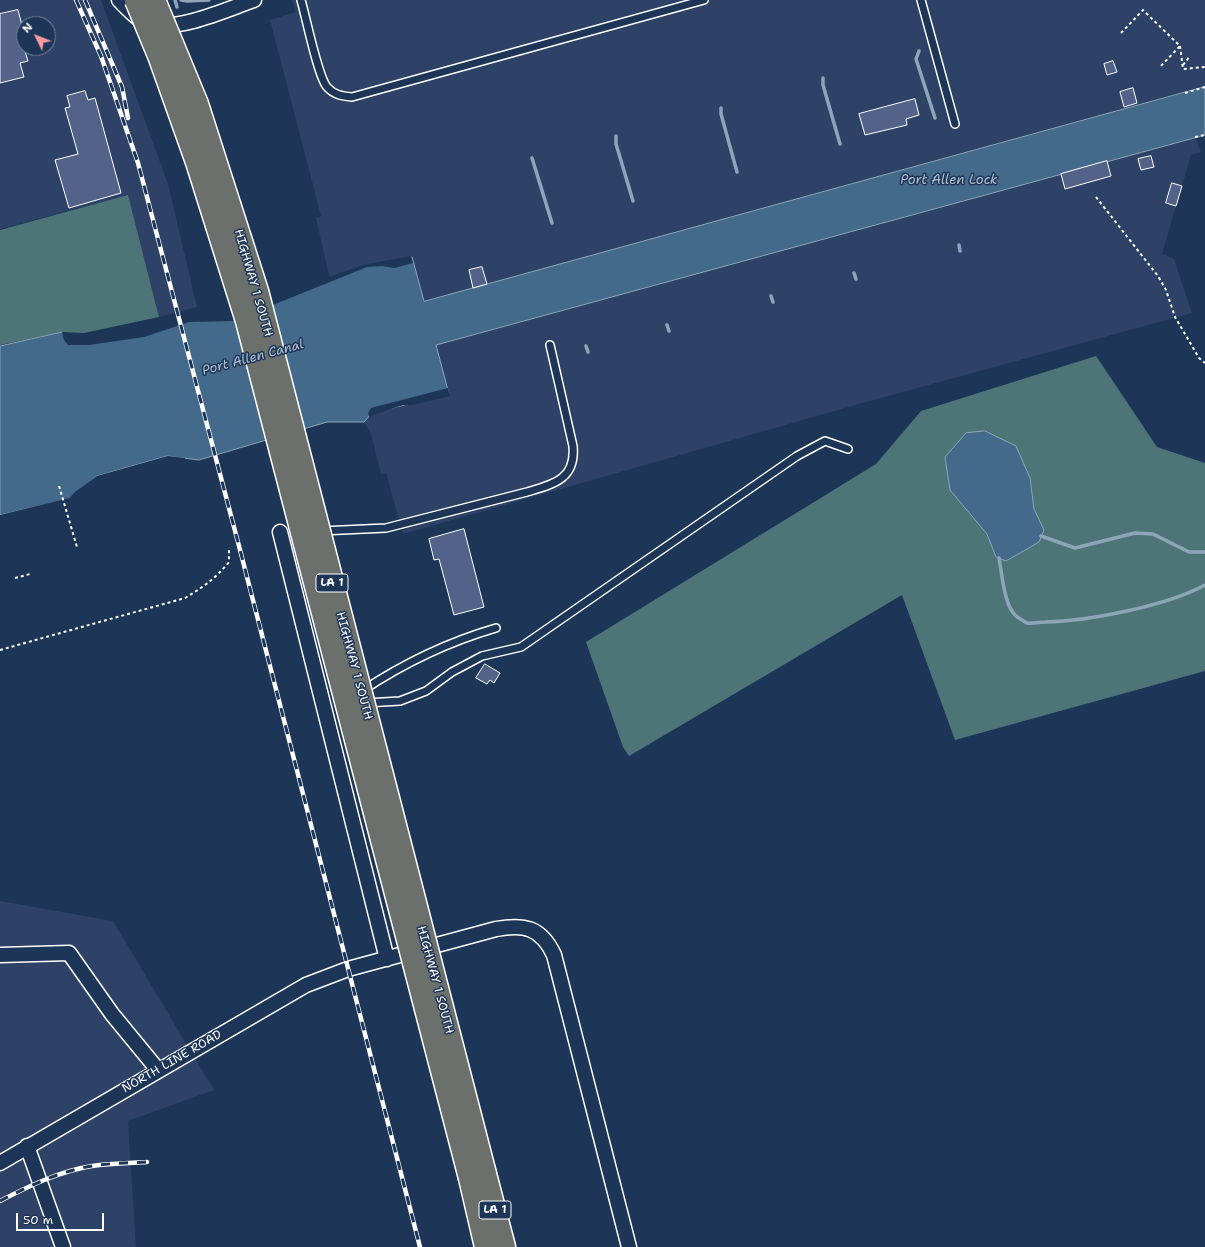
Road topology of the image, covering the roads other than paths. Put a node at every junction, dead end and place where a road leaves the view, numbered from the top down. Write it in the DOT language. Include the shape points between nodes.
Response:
graph roads {
  1 [pos="119,0"];
  2 [pos="136,0"];
  3 [pos="154,0"];
  4 [pos="254,0"];
  5 [pos="301,0"];
  6 [pos="704,0"];
  7 [pos="921,0"];
  8 [pos="955,124"];
  9 [pos="550,344"];
  10 [pos="848,450"];
  11 [pos="288,532"];
  12 [pos="496,628"];
  13 [pos="335,704"];
  14 [pos="0,955"];
  15 [pos="387,959"];
  16 [pos="158,1070"];
  17 [pos="27,1146"];
  18 [pos="0,1163"];
  19 [pos="477,1176"];
  20 [pos="63,1247"];
  21 [pos="486,1247"];
  22 [pos="504,1247"];
  23 [pos="629,1247"];
  1 -- 4 [label="street" via="130,13 152,26 184,23"];
  2 -- 19 [label="highway, bridge" via="160,58 197,162 247,321"];
  3 -- 19 [label="highway, HIGHWAY 1 SOUTH / LA 1, bridge" via="197,104 257,291"];
  5 -- 6 [label="lane" via="322,81 332,92 352,97"];
  7 -- 8 [label="lane"];
  9 -- 11 [label="lane" via="573,446 574,460 565,476 547,486 527,492 386,528"];
  10 -- 13 [label="lane" via="825,442 797,456 521,648 482,656 452,672 426,691 400,701"];
  11 -- 13 [label="street"];
  12 -- 13 [label="lane" via="442,647 394,670"];
  13 -- 15 [label="street"];
  14 -- 16 [label="street" via="69,953 112,1014"];
  15 -- 16 [label="street, NORTH LINE ROAD" via="348,969 306,985"];
  15 -- 23 [label="street, NORTH LINE ROAD" via="514,926 530,929 543,938 554,955"];
  16 -- 17 [label="street, NORTH LINE ROAD"];
  17 -- 18 [label="street, NORTH LINE ROAD"];
  17 -- 20 [label="street"];
  19 -- 21 [label="highway"];
  19 -- 22 [label="highway, HIGHWAY 1 SOUTH / LA 1"];
}
